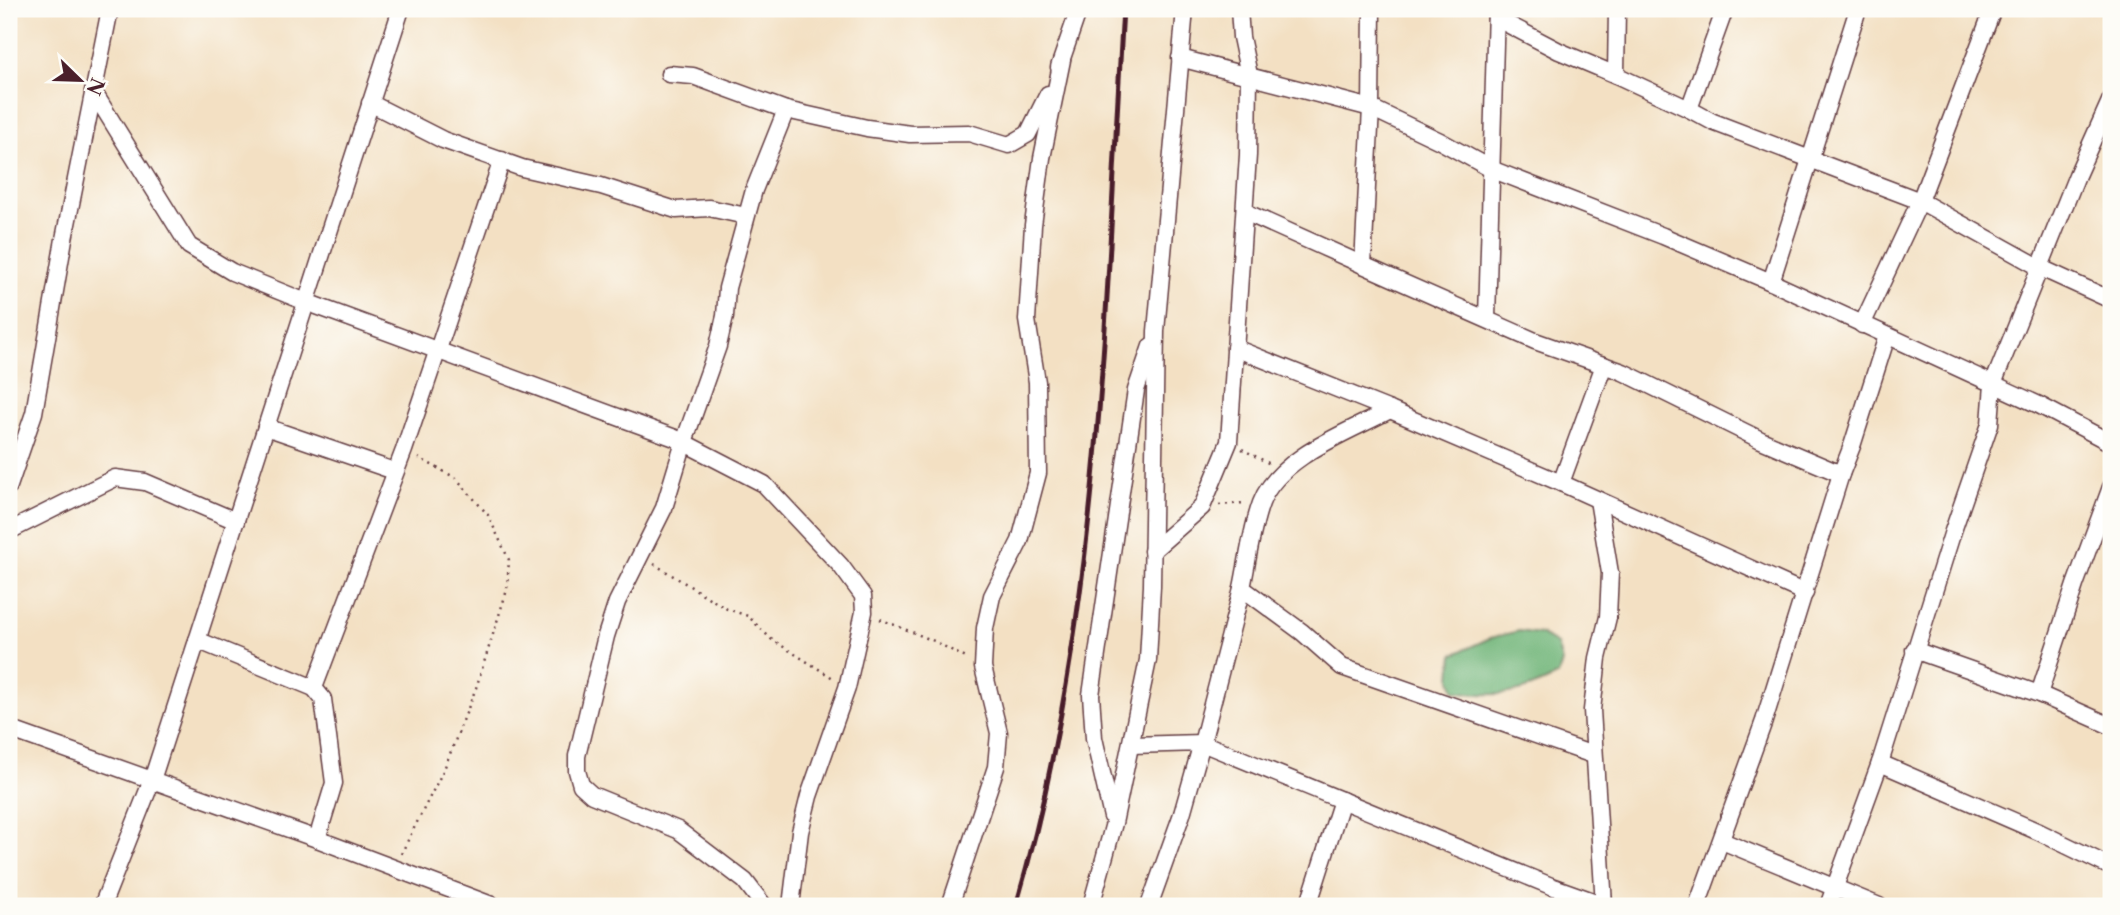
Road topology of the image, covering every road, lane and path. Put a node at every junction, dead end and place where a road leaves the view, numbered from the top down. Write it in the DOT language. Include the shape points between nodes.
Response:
graph roads {
  1 [pos="110,9"];
  2 [pos="401,9"];
  3 [pos="1079,9"];
  4 [pos="1239,9"];
  5 [pos="1372,9"];
  6 [pos="1617,9"];
  7 [pos="1725,9"];
  8 [pos="1858,9"];
  9 [pos="1993,9"];
  10 [pos="1185,10"];
  11 [pos="1496,13"];
  12 [pos="1180,58"];
  13 [pos="1062,60"];
  14 [pos="669,74"];
  15 [pos="1249,75"];
  16 [pos="1616,75"];
  17 [pos="93,91"];
  18 [pos="370,103"];
  19 [pos="2110,107"];
  20 [pos="1371,108"];
  21 [pos="1689,109"];
  22 [pos="786,110"];
  23 [pos="1811,159"];
  24 [pos="502,160"];
  25 [pos="1491,169"];
  26 [pos="1920,201"];
  27 [pos="1245,212"];
  28 [pos="746,216"];
  29 [pos="1363,265"];
  30 [pos="2041,268"];
  31 [pos="1771,282"];
  32 [pos="2111,300"];
  33 [pos="306,302"];
  34 [pos="1487,318"];
  35 [pos="1862,325"];
  36 [pos="1156,331"];
  37 [pos="1887,336"];
  38 [pos="1234,348"];
  39 [pos="439,351"];
  40 [pos="1604,365"];
  41 [pos="1993,384"];
  42 [pos="1390,410"];
  43 [pos="266,427"];
  44 [pos="684,442"];
  45 [pos="1229,442"];
  46 [pos="2111,443"];
  47 [pos="404,450"];
  48 [pos="1282,470"];
  49 [pos="394,471"];
  50 [pos="1841,474"];
  51 [pos="1562,483"];
  52 [pos="9,486"];
  53 [pos="2111,487"];
  54 [pos="1598,500"];
  55 [pos="1261,501"];
  56 [pos="1202,507"];
  57 [pos="236,521"];
  58 [pos="9,531"];
  59 [pos="1152,551"];
  60 [pos="640,556"];
  61 [pos="1242,588"];
  62 [pos="1805,593"];
  63 [pos="864,612"];
  64 [pos="197,640"];
  65 [pos="1914,650"];
  66 [pos="983,667"];
  67 [pos="314,688"];
  68 [pos="847,688"];
  69 [pos="2039,694"];
  70 [pos="2111,726"];
  71 [pos="9,729"];
  72 [pos="1202,743"];
  73 [pos="1131,745"];
  74 [pos="1593,755"];
  75 [pos="1880,763"];
  76 [pos="152,780"];
  77 [pos="1342,800"];
  78 [pos="1114,823"];
  79 [pos="317,839"];
  80 [pos="1722,841"];
  81 [pos="2111,867"];
  82 [pos="394,868"];
  83 [pos="1835,887"];
  84 [pos="102,906"];
  85 [pos="494,906"];
  86 [pos="764,906"];
  87 [pos="791,906"];
  88 [pos="950,906"];
  89 [pos="1091,906"];
  90 [pos="1149,906"];
  91 [pos="1308,906"];
  92 [pos="1606,906"];
  93 [pos="1697,906"];
  94 [pos="1828,906"];
  95 [pos="1879,906"];
  1 -- 17 [label="street"];
  2 -- 18 [label="street"];
  3 -- 13 [label="street"];
  4 -- 10 [label="path"];
  4 -- 15 [label="street"];
  5 -- 20 [label="street"];
  6 -- 16 [label="street"];
  7 -- 21 [label="street"];
  8 -- 23 [label="street"];
  9 -- 26 [label="street"];
  10 -- 12 [label="street"];
  11 -- 16 [label="street" via="1559,51"];
  11 -- 25 [label="street"];
  12 -- 15 [label="street"];
  12 -- 36 [label="street"];
  13 -- 22 [label="street" via="1031,130 1009,145 969,133 910,134"];
  13 -- 66 [label="street" via="1042,158 1027,320 1037,382 1038,473 1020,541 992,596"];
  14 -- 22 [label="street" via="693,76"];
  15 -- 20 [label="street"];
  15 -- 27 [label="street"];
  16 -- 21 [label="street"];
  17 -- 33 [label="street" via="189,246 232,272"];
  17 -- 52 [label="street" via="34,413"];
  18 -- 24 [label="street" via="443,140"];
  18 -- 33 [label="street"];
  19 -- 30 [label="street"];
  20 -- 25 [label="street"];
  20 -- 29 [label="street"];
  21 -- 23 [label="street"];
  22 -- 28 [label="street"];
  23 -- 26 [label="street"];
  23 -- 31 [label="street"];
  24 -- 28 [label="street" via="677,210 709,208"];
  24 -- 39 [label="street"];
  25 -- 31 [label="street"];
  25 -- 34 [label="street"];
  26 -- 30 [label="street"];
  26 -- 35 [label="street"];
  27 -- 29 [label="street"];
  27 -- 38 [label="street"];
  28 -- 44 [label="street" via="718,346"];
  29 -- 34 [label="street"];
  30 -- 32 [label="street"];
  30 -- 41 [label="street"];
  31 -- 35 [label="street"];
  33 -- 39 [label="street"];
  33 -- 43 [label="street"];
  34 -- 40 [label="street"];
  35 -- 37 [label="street"];
  36 -- 59 [label="street"];
  36 -- 78 [label="street" via="1136,390 1091,695 1094,738"];
  37 -- 41 [label="street"];
  37 -- 50 [label="street"];
  38 -- 42 [label="street"];
  38 -- 45 [label="street"];
  39 -- 44 [label="street"];
  39 -- 47 [label="street"];
  40 -- 50 [label="street"];
  40 -- 51 [label="street"];
  41 -- 46 [label="street"];
  41 -- 65 [label="street" via="1990,424"];
  42 -- 48 [label="street"];
  42 -- 51 [label="street"];
  43 -- 49 [label="street"];
  43 -- 57 [label="street"];
  44 -- 60 [label="street" via="664,508"];
  44 -- 63 [label="street" via="764,484 841,566 863,596"];
  45 -- 48 [label="path"];
  45 -- 56 [label="street"];
  47 -- 49 [label="street"];
  47 -- 82 [label="path" via="456,478 488,515 509,560 507,590 476,688 444,769"];
  48 -- 55 [label="street"];
  49 -- 67 [label="street"];
  50 -- 62 [label="street"];
  51 -- 54 [label="street"];
  53 -- 69 [label="street"];
  54 -- 62 [label="street"];
  54 -- 74 [label="street" via="1611,595 1593,697"];
  55 -- 56 [label="path"];
  55 -- 61 [label="street"];
  56 -- 59 [label="street"];
  57 -- 58 [label="street" via="145,482 115,478"];
  57 -- 64 [label="street"];
  59 -- 73 [label="street" via="1148,660"];
  60 -- 68 [label="path" via="727,609 748,616 771,639"];
  60 -- 86 [label="street" via="606,636 577,756 581,785 592,795 678,830 745,881"];
  61 -- 72 [label="street"];
  61 -- 74 [label="street" via="1342,667"];
  62 -- 80 [label="street"];
  63 -- 66 [label="path"];
  63 -- 68 [label="street"];
  64 -- 67 [label="street"];
  64 -- 76 [label="street"];
  65 -- 69 [label="street"];
  65 -- 75 [label="street"];
  66 -- 88 [label="street" via="999,733 996,767"];
  67 -- 79 [label="street" via="323,699 334,783"];
  68 -- 87 [label="street" via="809,796"];
  69 -- 70 [label="street"];
  71 -- 76 [label="street"];
  72 -- 73 [label="street"];
  72 -- 77 [label="street"];
  72 -- 90 [label="street"];
  73 -- 78 [label="street"];
  74 -- 92 [label="street"];
  75 -- 81 [label="street"];
  75 -- 83 [label="street"];
  76 -- 79 [label="street"];
  76 -- 84 [label="street"];
  77 -- 91 [label="street"];
  77 -- 92 [label="street"];
  78 -- 89 [label="street"];
  79 -- 82 [label="street"];
  80 -- 83 [label="street"];
  80 -- 93 [label="street"];
  82 -- 85 [label="street"];
  83 -- 94 [label="street"];
  83 -- 95 [label="street"];
}
